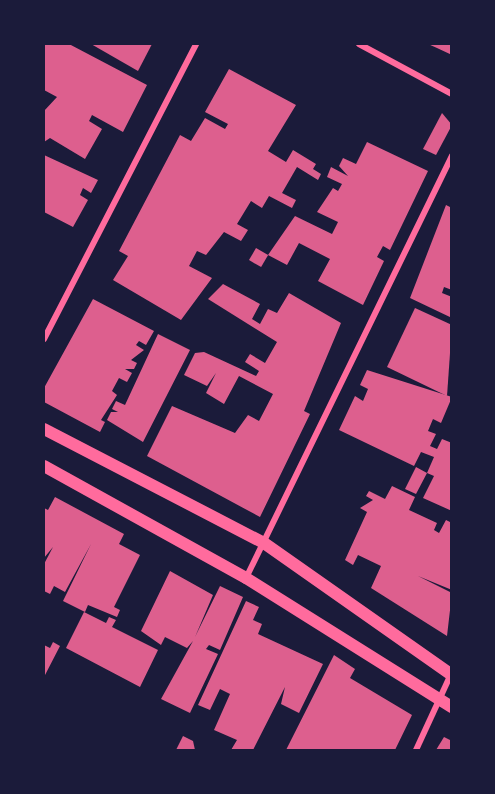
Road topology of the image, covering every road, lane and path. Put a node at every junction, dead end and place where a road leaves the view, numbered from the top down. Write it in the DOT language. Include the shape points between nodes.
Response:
graph roads {
  1 [pos="196,44"];
  2 [pos="359,44"];
  3 [pos="452,94"];
  4 [pos="452,156"];
  5 [pos="44,339"];
  6 [pos="44,429"];
  7 [pos="44,466"];
  8 [pos="264,543"];
  9 [pos="246,578"];
  10 [pos="451,675"];
  11 [pos="440,701"];
  12 [pos="452,707"];
  13 [pos="416,750"];
  1 -- 5 [label="street"];
  2 -- 3 [label="street"];
  4 -- 8 [label="street"];
  6 -- 8 [label="main road"];
  7 -- 9 [label="main road"];
  8 -- 9 [label="street"];
  8 -- 10 [label="main road"];
  9 -- 11 [label="main road"];
  10 -- 11 [label="street"];
  11 -- 12 [label="main road"];
  11 -- 13 [label="street"];
}
